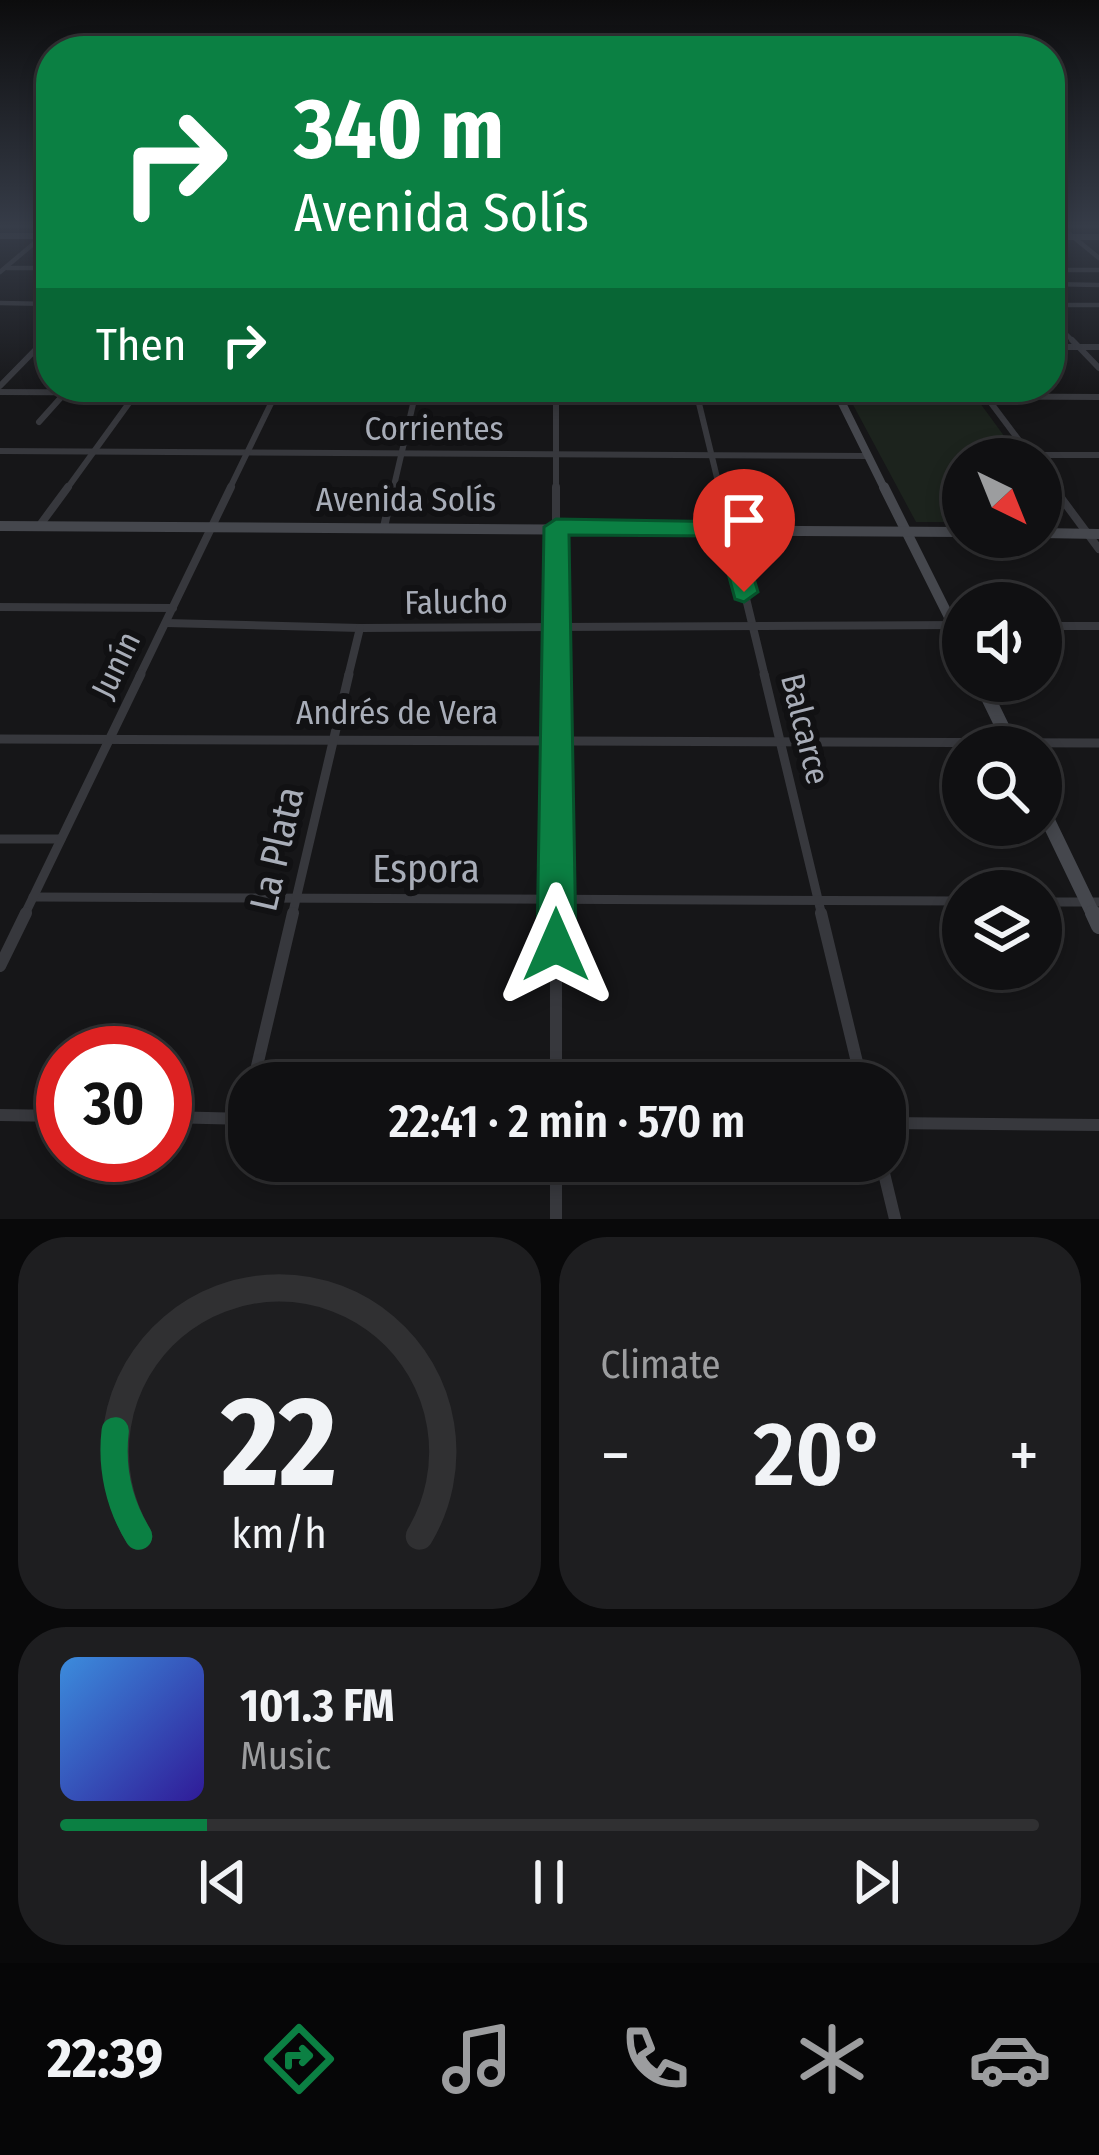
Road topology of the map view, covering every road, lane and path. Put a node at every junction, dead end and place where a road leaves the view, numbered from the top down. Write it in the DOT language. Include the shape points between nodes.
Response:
graph roads {
  1 [pos="1065,284"];
  2 [pos="1099,285"];
  3 [pos="0,303"];
  4 [pos="36,304"];
  5 [pos="1065,305"];
  6 [pos="1099,305"];
  7 [pos="1065,334"];
  8 [pos="1065,347"];
  9 [pos="1078,347"];
  10 [pos="1099,347"];
  11 [pos="36,350"];
  12 [pos="1099,368"];
  13 [pos="0,389"];
  14 [pos="36,391"];
  15 [pos="1065,397"];
  16 [pos="1099,397"];
  17 [pos="57,402"];
  18 [pos="129,402"];
  19 [pos="272,402"];
  20 [pos="413,402"];
  21 [pos="556,402"];
  22 [pos="699,402"];
  23 [pos="844,402"];
  24 [pos="844,402"];
  25 [pos="990,402"];
  26 [pos="39,422"];
  27 [pos="1017,438"];
  28 [pos="0,451"];
  29 [pos="95,451"];
  30 [pos="248,452"];
  31 [pos="402,452"];
  32 [pos="556,453"];
  33 [pos="711,454"];
  34 [pos="1099,455"];
  35 [pos="868,456"];
  36 [pos="1062,456"];
  37 [pos="1062,495"];
  38 [pos="0,526"];
  39 [pos="39,526"];
  40 [pos="212,527"];
  41 [pos="384,527"];
  42 [pos="556,527"];
  43 [pos="729,528"];
  44 [pos="942,530"];
  45 [pos="1062,530"];
  46 [pos="906,531"];
  47 [pos="1092,531"];
  48 [pos="1099,549"];
  49 [pos="942,596"];
  50 [pos="0,608"];
  51 [pos="173,608"];
  52 [pos="166,623"];
  53 [pos="556,624"];
  54 [pos="752,625"];
  55 [pos="942,625"];
  56 [pos="1062,626"];
  57 [pos="1099,626"];
  58 [pos="360,628"];
  59 [pos="0,739"];
  60 [pos="110,739"];
  61 [pos="334,740"];
  62 [pos="556,741"];
  63 [pos="780,742"];
  64 [pos="1099,743"];
  65 [pos="942,744"];
  66 [pos="1062,744"];
  67 [pos="0,839"];
  68 [pos="61,839"];
  69 [pos="1062,845"];
  70 [pos="33,897"];
  71 [pos="296,898"];
  72 [pos="556,899"];
  73 [pos="818,900"];
  74 [pos="942,901"];
  75 [pos="1062,902"];
  76 [pos="1093,902"];
  77 [pos="1099,926"];
  78 [pos="1,963"];
  79 [pos="258,1062"];
  80 [pos="556,1062"];
  81 [pos="857,1062"];
  82 [pos="0,1115"];
  83 [pos="36,1116"];
  84 [pos="192,1118"];
  85 [pos="228,1119"];
  86 [pos="906,1123"];
  87 [pos="1099,1125"];
  88 [pos="556,1182"];
  89 [pos="886,1182"];
  90 [pos="556,1219"];
  91 [pos="895,1219"];
  1 -- 2 [label="street"];
  3 -- 4 [label="street"];
  5 -- 6 [label="street"];
  7 -- 9 [label="street"];
  8 -- 9 [label="street"];
  9 -- 10 [label="street"];
  9 -- 12 [label="street"];
  11 -- 13 [label="street"];
  13 -- 14 [label="street"];
  15 -- 16 [label="street"];
  17 -- 26 [label="street"];
  18 -- 29 [label="street"];
  19 -- 30 [label="street, Junín"];
  20 -- 31 [label="street"];
  21 -- 32 [label="street"];
  22 -- 33 [label="street, Balcarce"];
  23 -- 35 [label="street"];
  24 -- 46 [label="street"];
  25 -- 27 [label="street"];
  28 -- 29 [label="street, Corrientes"];
  29 -- 30 [label="street, Corrientes"];
  29 -- 39 [label="street"];
  30 -- 31 [label="street, Corrientes"];
  30 -- 40 [label="street, Junín"];
  31 -- 32 [label="street, Corrientes"];
  31 -- 41 [label="street"];
  32 -- 33 [label="street, Corrientes"];
  32 -- 42 [label="street"];
  33 -- 35 [label="street, Corrientes"];
  33 -- 43 [label="street, Balcarce"];
  34 -- 36 [label="street"];
  35 -- 46 [label="street"];
  37 -- 47 [label="street"];
  38 -- 39 [label="street, Avenida Solís"];
  39 -- 40 [label="street, Avenida Solís"];
  40 -- 41 [label="street, Avenida Solís"];
  40 -- 51 [label="street, Junín"];
  41 -- 42 [label="street, Avenida Solís"];
  42 -- 43 [label="street, Avenida Solís"];
  42 -- 53 [label="street"];
  43 -- 46 [label="street, Avenida Solís"];
  43 -- 54 [label="street, Balcarce"];
  44 -- 46 [label="street, Avenida Solís"];
  45 -- 47 [label="street"];
  46 -- 49 [label="street"];
  47 -- 48 [label="street"];
  50 -- 51 [label="street"];
  51 -- 52 [label="street, Junín"];
  52 -- 58 [label="street, Falucho"];
  52 -- 60 [label="street, Junín"];
  53 -- 54 [label="street, Falucho"];
  53 -- 58 [label="street, Falucho"];
  53 -- 62 [label="street"];
  54 -- 55 [label="street, Falucho"];
  54 -- 63 [label="street, Balcarce"];
  56 -- 57 [label="street"];
  58 -- 61 [label="street, La Plata"];
  59 -- 60 [label="street, Andrés de Vera"];
  60 -- 61 [label="street, Andrés de Vera"];
  60 -- 68 [label="street, Junín"];
  61 -- 62 [label="street, Andrés de Vera"];
  61 -- 71 [label="street, La Plata"];
  62 -- 63 [label="street, Andrés de Vera"];
  62 -- 72 [label="street"];
  63 -- 65 [label="street, Andrés de Vera"];
  63 -- 73 [label="street, Balcarce"];
  64 -- 66 [label="street, Andrés de Vera"];
  67 -- 68 [label="street"];
  68 -- 70 [label="street, Junín"];
  69 -- 76 [label="street"];
  70 -- 71 [label="street, Espora"];
  70 -- 78 [label="street, Junín"];
  71 -- 72 [label="street, Espora"];
  71 -- 79 [label="street, La Plata"];
  72 -- 73 [label="street, Espora"];
  72 -- 80 [label="street"];
  73 -- 74 [label="street, Espora"];
  73 -- 81 [label="street, Balcarce"];
  75 -- 76 [label="street"];
  76 -- 77 [label="street"];
  82 -- 83 [label="street"];
  84 -- 85 [label="street"];
  86 -- 87 [label="street"];
  88 -- 90 [label="street"];
  89 -- 91 [label="street"];
}
